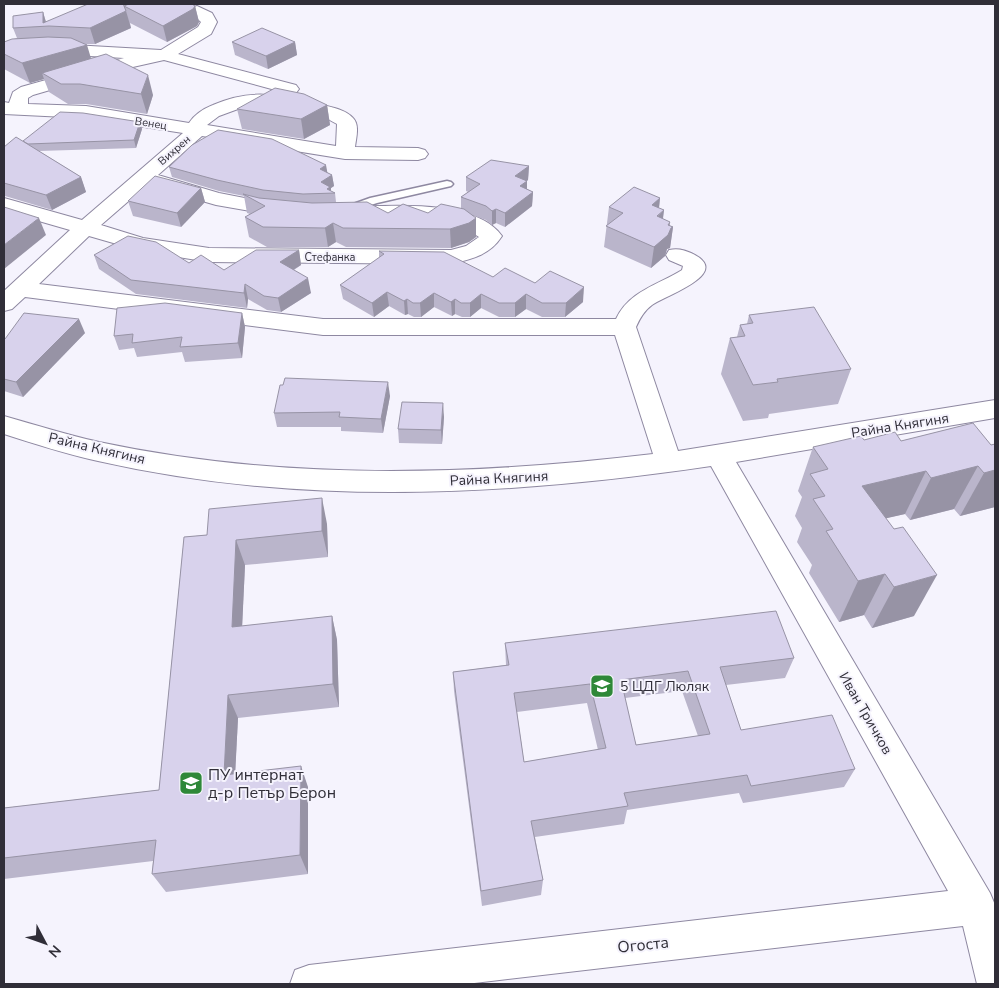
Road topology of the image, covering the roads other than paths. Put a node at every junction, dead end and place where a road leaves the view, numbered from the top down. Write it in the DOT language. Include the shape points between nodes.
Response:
graph roads {
  1 [pos="197,10"];
  2 [pos="4,52"];
  3 [pos="164,55"];
  4 [pos="11,109"];
  5 [pos="325,111"];
  6 [pos="198,130"];
  7 [pos="345,153"];
  8 [pos="418,154"];
  9 [pos="143,177"];
  10 [pos="446,184"];
  11 [pos="4,204"];
  12 [pos="303,213"];
  13 [pos="334,213"];
  14 [pos="85,228"];
  15 [pos="677,256"];
  16 [pos="12,297"];
  17 [pos="624,327"];
  18 [pos="995,409"];
  19 [pos="4,426"];
  20 [pos="718,455"];
  21 [pos="669,463"];
  22 [pos="977,906"];
  23 [pos="995,979"];
  24 [pos="309,984"];
  1 -- 3 [label="street" via="209,22 205,30"];
  2 -- 3 [label="street" via="55,49"];
  3 -- 4 [label="street" via="111,66 27,91 19,96"];
  3 -- 5 [label="street" via="321,96"];
  4 -- 6 [label="street, Венец" via="86,112"];
  5 -- 6 [label="street, Вихрен" via="261,98 242,99 203,117 197,124"];
  5 -- 7 [label="street, Вихрен" via="346,121"];
  6 -- 7 [label="street, Венец"];
  6 -- 9 [label="street, Вихрен"];
  7 -- 8 [label="street, Венец"];
  9 -- 12 [label="street" via="216,199"];
  9 -- 14 [label="street, Вихрен"];
  10 -- 13 [label="lane" via="374,200"];
  11 -- 14 [label="street, Стефанка"];
  13 -- 14 [label="street, Стефанка" via="400,212 454,217 470,221 491,236 479,248 451,257 291,257 209,255 141,244"];
  14 -- 16 [label="street, Вихрен"];
  15 -- 17 [label="street" via="694,263 693,273 640,302 628,313"];
  16 -- 17 [label="street" via="323,327"];
  17 -- 21 [label="street"];
  18 -- 20 [label="street, Райна Княгиня"];
  19 -- 21 [label="street, Райна Княгиня" via="109,454 203,468 336,481 495,479"];
  20 -- 21 [label="street, Райна Княгиня"];
  20 -- 22 [label="street, Иван Тричков"];
  22 -- 23 [label="street, Иван Тричков"];
  22 -- 24 [label="street, Огоста"];
}
